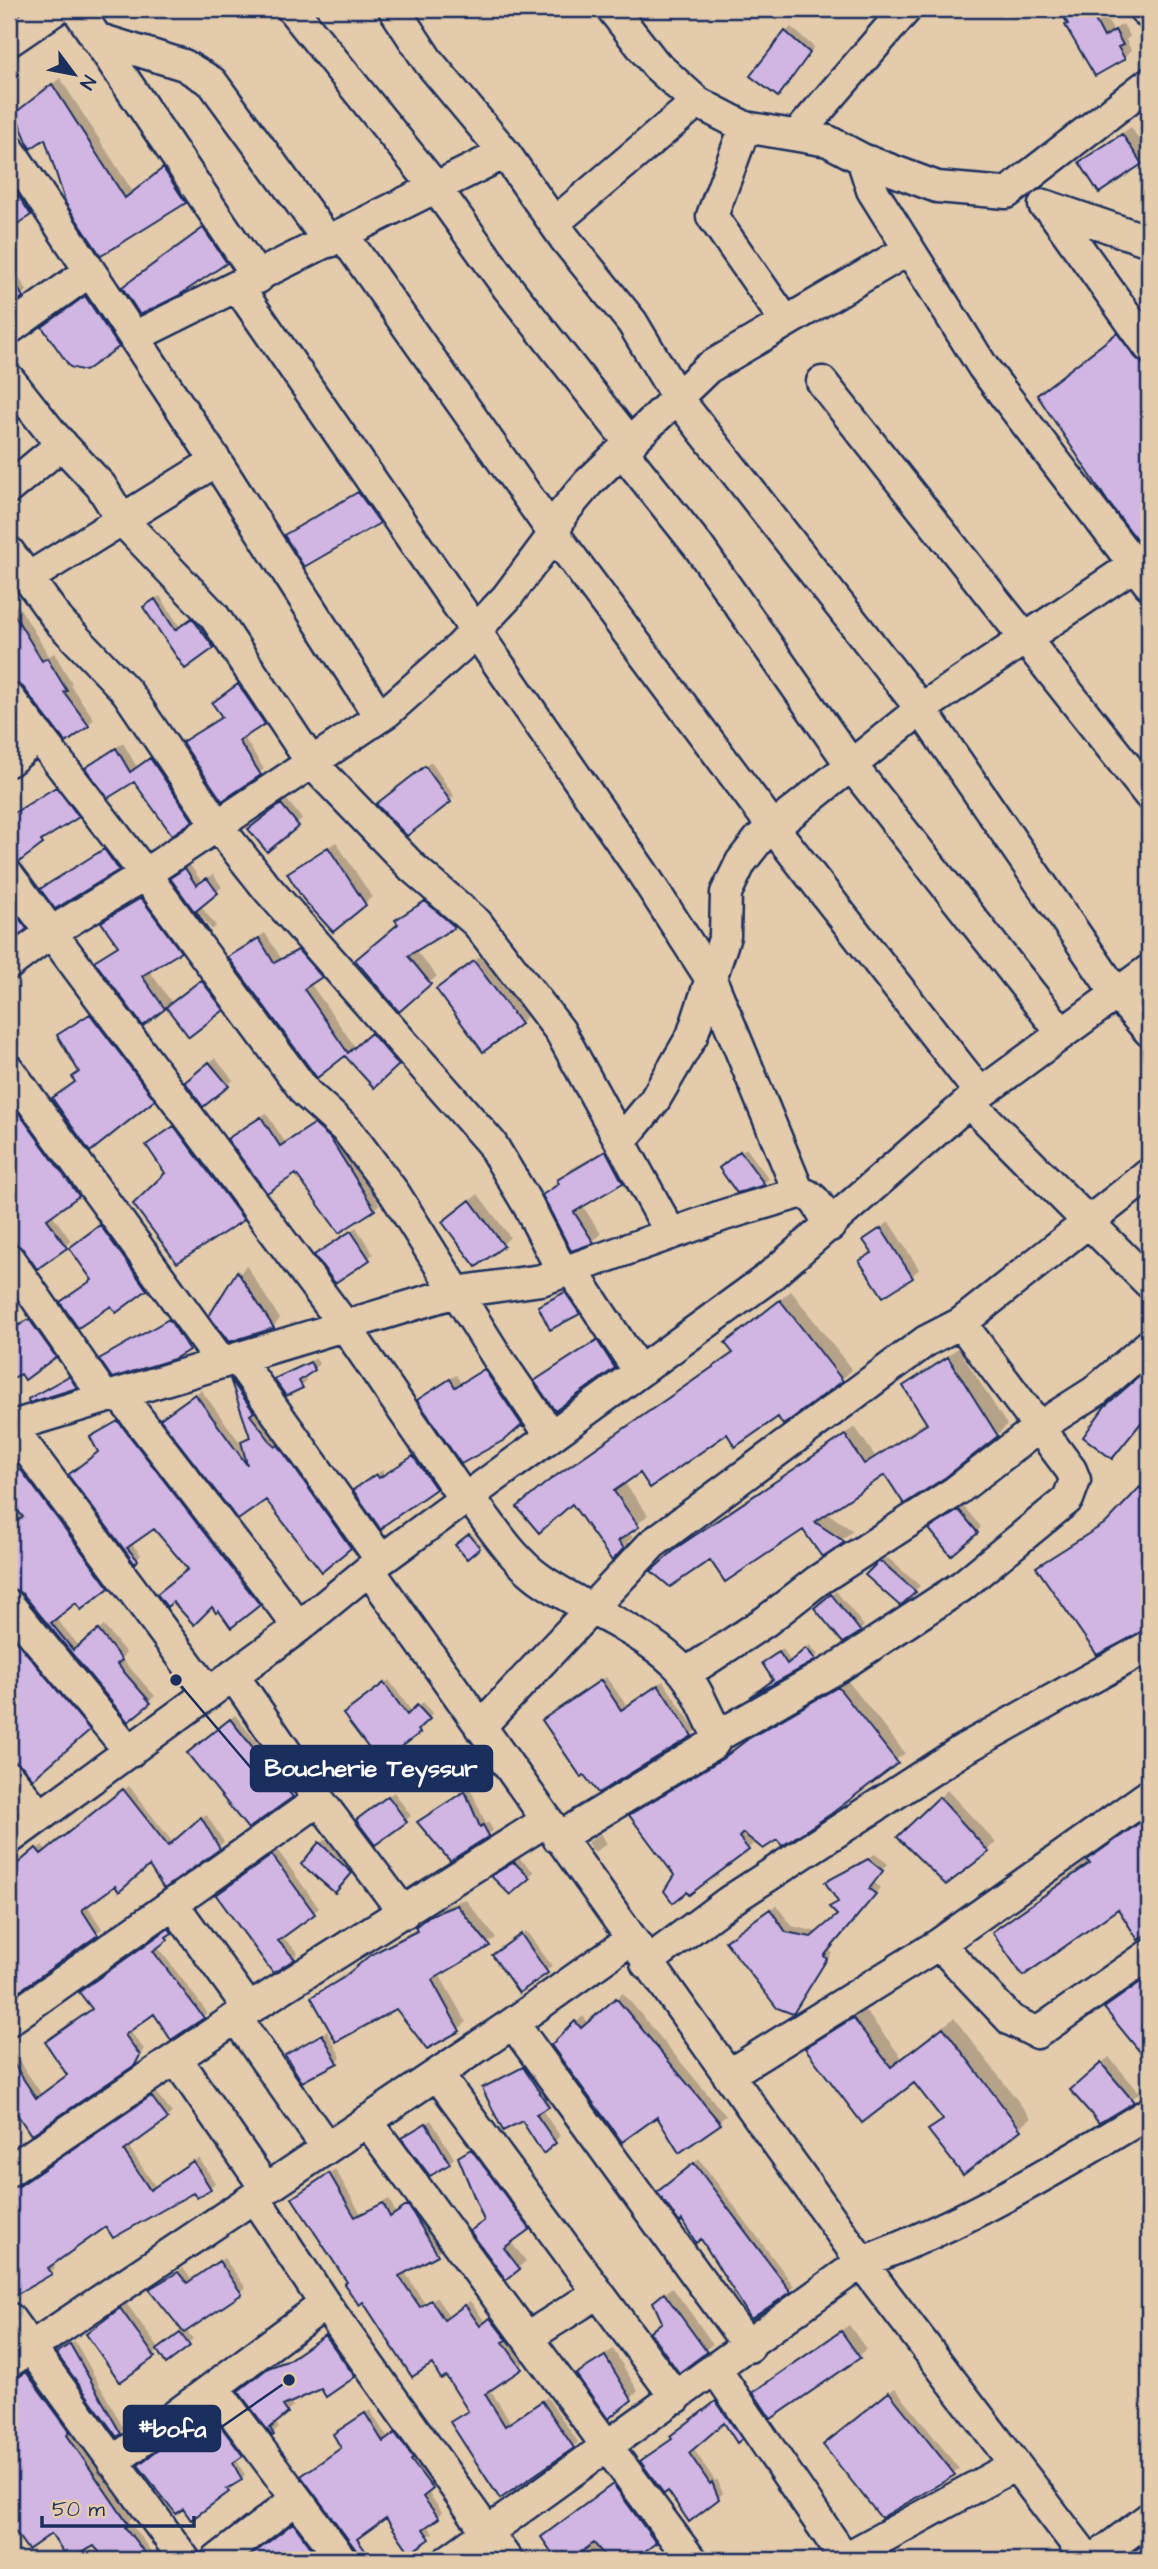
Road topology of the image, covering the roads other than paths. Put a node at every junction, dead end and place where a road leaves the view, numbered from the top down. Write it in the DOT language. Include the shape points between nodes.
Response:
graph roads {
  1 [pos="56,9"];
  2 [pos="77,9"];
  3 [pos="292,9"];
  4 [pos="394,9"];
  5 [pos="615,9"];
  6 [pos="906,9"];
  7 [pos="1144,9"];
  8 [pos="1149,14"];
  9 [pos="96,38"];
  10 [pos="9,41"];
  11 [pos="1149,83"];
  12 [pos="697,102"];
  13 [pos="745,127"];
  14 [pos="797,135"];
  15 [pos="9,149"];
  16 [pos="505,153"];
  17 [pos="862,159"];
  18 [pos="436,188"];
  19 [pos="1007,193"];
  20 [pos="1049,207"];
  21 [pos="554,223"];
  22 [pos="336,238"];
  23 [pos="1149,241"];
  24 [pos="908,250"];
  25 [pos="90,271"];
  26 [pos="248,283"];
  27 [pos="786,322"];
  28 [pos="9,329"];
  29 [pos="134,337"];
  30 [pos="1149,347"];
  31 [pos="9,379"];
  32 [pos="822,382"];
  33 [pos="678,399"];
  34 [pos="62,444"];
  35 [pos="627,448"];
  36 [pos="216,461"];
  37 [pos="9,488"];
  38 [pos="122,520"];
  39 [pos="554,534"];
  40 [pos="9,552"];
  41 [pos="1144,568"];
  42 [pos="28,578"];
  43 [pos="476,631"];
  44 [pos="1025,638"];
  45 [pos="9,698"];
  46 [pos="921,709"];
  47 [pos="379,716"];
  48 [pos="39,736"];
  49 [pos="9,761"];
  50 [pos="311,762"];
  51 [pos="850,765"];
  52 [pos="1149,795"];
  53 [pos="217,825"];
  54 [pos="773,827"];
  55 [pos="145,874"];
  56 [pos="9,876"];
  57 [pos="50,933"];
  58 [pos="9,964"];
  59 [pos="1149,970"];
  60 [pos="711,979"];
  61 [pos="1116,993"];
  62 [pos="1149,1031"];
  63 [pos="1062,1033"];
  64 [pos="9,1070"];
  65 [pos="974,1098"];
  66 [pos="621,1141"];
  67 [pos="1149,1174"];
  68 [pos="799,1193"];
  69 [pos="1088,1223"];
  70 [pos="830,1226"];
  71 [pos="671,1234"];
  72 [pos="9,1259"];
  73 [pos="567,1271"];
  74 [pos="1149,1283"];
  75 [pos="456,1292"];
  76 [pos="961,1323"];
  77 [pos="345,1326"];
  78 [pos="1149,1345"];
  79 [pos="230,1361"];
  80 [pos="638,1370"];
  81 [pos="112,1396"];
  82 [pos="10,1427"];
  83 [pos="1039,1427"];
  84 [pos="551,1436"];
  85 [pos="467,1498"];
  86 [pos="375,1566"];
  87 [pos="9,1605"];
  88 [pos="593,1610"];
  89 [pos="299,1627"];
  90 [pos="1149,1646"];
  91 [pos="685,1674"];
  92 [pos="233,1675"];
  93 [pos="209,1693"];
  94 [pos="480,1727"];
  95 [pos="718,1737"];
  96 [pos="130,1752"];
  97 [pos="9,1777"];
  98 [pos="1149,1795"];
  99 [pos="319,1800"];
  100 [pos="40,1816"];
  101 [pos="552,1830"];
  102 [pos="9,1839"];
  103 [pos="173,1904"];
  104 [pos="404,1913"];
  105 [pos="940,1944"];
  106 [pos="638,1952"];
  107 [pos="1149,1955"];
  108 [pos="243,2013"];
  109 [pos="9,2020"];
  110 [pos="513,2023"];
  111 [pos="176,2059"];
  112 [pos="437,2074"];
  113 [pos="729,2075"];
  114 [pos="1149,2113"];
  115 [pos="367,2121"];
  116 [pos="327,2148"];
  117 [pos="9,2171"];
  118 [pos="260,2193"];
  119 [pos="862,2262"];
  120 [pos="598,2293"];
  121 [pos="325,2304"];
  122 [pos="9,2318"];
  123 [pos="528,2337"];
  124 [pos="749,2347"];
  125 [pos="20,2355"];
  126 [pos="716,2370"];
  127 [pos="215,2389"];
  128 [pos="676,2398"];
  129 [pos="610,2447"];
  130 [pos="113,2462"];
  131 [pos="1015,2465"];
  132 [pos="296,2500"];
  133 [pos="1149,2518"];
  134 [pos="488,2534"];
  135 [pos="844,2559"];
  136 [pos="185,2560"];
  137 [pos="217,2560"];
  138 [pos="342,2560"];
  139 [pos="449,2560"];
  140 [pos="507,2560"];
  141 [pos="691,2560"];
  142 [pos="1090,2560"];
  1 -- 10 [label="street"];
  2 -- 9 [label="street"];
  3 -- 18 [label="street"];
  4 -- 16 [label="street" via="428,61"];
  5 -- 12 [label="street" via="656,65"];
  6 -- 14 [label="street"];
  7 -- 8 [label="street"];
  9 -- 22 [label="street" via="184,65 212,82"];
  9 -- 26 [label="street"];
  11 -- 19 [label="street"];
  12 -- 13 [label="street"];
  12 -- 21 [label="street"];
  13 -- 14 [label="street"];
  13 -- 27 [label="street" via="712,216"];
  14 -- 17 [label="street" via="828,141"];
  15 -- 25 [label="street"];
  16 -- 18 [label="street"];
  16 -- 21 [label="street"];
  17 -- 19 [label="street" via="937,187"];
  17 -- 24 [label="street" via="872,190"];
  18 -- 22 [label="street"];
  18 -- 35 [label="street"];
  19 -- 20 [label="street"];
  20 -- 23 [label="street"];
  20 -- 30 [label="street"];
  21 -- 33 [label="street" via="632,322"];
  22 -- 26 [label="street"];
  22 -- 39 [label="street"];
  24 -- 27 [label="street"];
  24 -- 41 [label="street" via="983,367"];
  25 -- 28 [label="street"];
  25 -- 29 [label="street"];
  26 -- 29 [label="street"];
  26 -- 43 [label="street"];
  27 -- 33 [label="street" via="708,368"];
  29 -- 36 [label="street"];
  31 -- 34 [label="street"];
  32 -- 44 [label="street"];
  33 -- 35 [label="street"];
  33 -- 46 [label="street"];
  34 -- 37 [label="street"];
  34 -- 38 [label="street" via="101,486"];
  35 -- 39 [label="street" via="571,504"];
  35 -- 51 [label="street"];
  36 -- 38 [label="street"];
  36 -- 47 [label="street"];
  38 -- 42 [label="street"];
  38 -- 50 [label="street" via="214,616"];
  39 -- 43 [label="street"];
  39 -- 54 [label="street"];
  40 -- 42 [label="street"];
  41 -- 44 [label="street"];
  42 -- 53 [label="street" via="59,621 127,692"];
  43 -- 47 [label="street"];
  43 -- 60 [label="street"];
  44 -- 46 [label="street"];
  44 -- 52 [label="street"];
  45 -- 48 [label="street"];
  46 -- 51 [label="street"];
  46 -- 61 [label="street"];
  47 -- 50 [label="street"];
  48 -- 49 [label="street"];
  48 -- 55 [label="street"];
  50 -- 53 [label="street"];
  50 -- 66 [label="street" via="413,868 477,923 559,1031"];
  51 -- 54 [label="street"];
  51 -- 63 [label="street"];
  53 -- 55 [label="street"];
  53 -- 73 [label="street" via="491,1143"];
  54 -- 60 [label="street" via="741,862 726,893 725,936"];
  54 -- 65 [label="street"];
  55 -- 57 [label="street"];
  55 -- 75 [label="street" via="306,1093 347,1130 379,1173"];
  56 -- 57 [label="street"];
  57 -- 58 [label="street"];
  57 -- 77 [label="street"];
  59 -- 61 [label="street"];
  60 -- 66 [label="street" via="682,1056"];
  60 -- 68 [label="street"];
  61 -- 62 [label="street"];
  61 -- 63 [label="street"];
  63 -- 65 [label="street"];
  64 -- 79 [label="street"];
  65 -- 69 [label="street"];
  65 -- 70 [label="street"];
  66 -- 71 [label="street"];
  67 -- 69 [label="street"];
  68 -- 70 [label="street" via="813,1197"];
  68 -- 71 [label="street"];
  69 -- 74 [label="street"];
  69 -- 76 [label="street"];
  70 -- 80 [label="street" via="768,1278"];
  71 -- 73 [label="street"];
  72 -- 81 [label="street"];
  73 -- 75 [label="street" via="541,1280"];
  73 -- 80 [label="street"];
  75 -- 77 [label="street"];
  75 -- 84 [label="street"];
  76 -- 83 [label="street"];
  76 -- 88 [label="street" via="926,1341 652,1544"];
  77 -- 79 [label="street"];
  77 -- 85 [label="street"];
  78 -- 83 [label="street" via="1094,1392"];
  79 -- 81 [label="street"];
  79 -- 86 [label="street"];
  80 -- 84 [label="street"];
  81 -- 82 [label="street"];
  81 -- 89 [label="street"];
  82 -- 93 [label="street"];
  83 -- 91 [label="street" via="956,1491"];
  83 -- 95 [label="street" via="1075,1480 1068,1499 952,1593"];
  84 -- 85 [label="street"];
  85 -- 86 [label="street"];
  85 -- 88 [label="street" via="538,1577"];
  86 -- 89 [label="street"];
  86 -- 94 [label="street"];
  87 -- 96 [label="street"];
  88 -- 91 [label="street" via="637,1635"];
  88 -- 94 [label="street"];
  89 -- 92 [label="street"];
  90 -- 106 [label="street" via="964,1749 728,1902"];
  91 -- 95 [label="street"];
  92 -- 93 [label="street"];
  92 -- 99 [label="street"];
  93 -- 96 [label="street"];
  94 -- 101 [label="street"];
  95 -- 101 [label="street" via="713,1744"];
  96 -- 100 [label="street"];
  97 -- 100 [label="street"];
  98 -- 105 [label="street"];
  99 -- 103 [label="street"];
  99 -- 104 [label="street"];
  100 -- 102 [label="street"];
  101 -- 104 [label="street"];
  101 -- 106 [label="street"];
  103 -- 108 [label="street"];
  103 -- 109 [label="street"];
  104 -- 108 [label="street"];
  105 -- 107 [label="street" via="1012,2020 1037,2033"];
  105 -- 113 [label="street"];
  106 -- 110 [label="street"];
  106 -- 113 [label="street"];
  108 -- 111 [label="street"];
  108 -- 116 [label="street"];
  110 -- 112 [label="street"];
  110 -- 124 [label="street"];
  111 -- 117 [label="street"];
  111 -- 118 [label="street"];
  112 -- 115 [label="street"];
  112 -- 120 [label="street"];
  113 -- 119 [label="street"];
  114 -- 119 [label="street" via="1065,2164 912,2244"];
  115 -- 116 [label="street"];
  115 -- 123 [label="street"];
  116 -- 118 [label="street"];
  118 -- 121 [label="street"];
  118 -- 125 [label="street"];
  119 -- 124 [label="street"];
  119 -- 131 [label="street"];
  120 -- 123 [label="street"];
  120 -- 128 [label="street"];
  121 -- 127 [label="street"];
  121 -- 134 [label="street"];
  122 -- 125 [label="street"];
  123 -- 129 [label="street"];
  124 -- 126 [label="street"];
  125 -- 130 [label="street"];
  126 -- 128 [label="street"];
  126 -- 135 [label="street"];
  127 -- 130 [label="street"];
  127 -- 132 [label="street"];
  128 -- 129 [label="street"];
  129 -- 134 [label="street"];
  129 -- 141 [label="street"];
  130 -- 136 [label="street"];
  131 -- 135 [label="street"];
  131 -- 142 [label="street"];
  132 -- 137 [label="street"];
  132 -- 138 [label="street"];
  133 -- 142 [label="street"];
  134 -- 139 [label="street"];
  134 -- 140 [label="street"];
}
